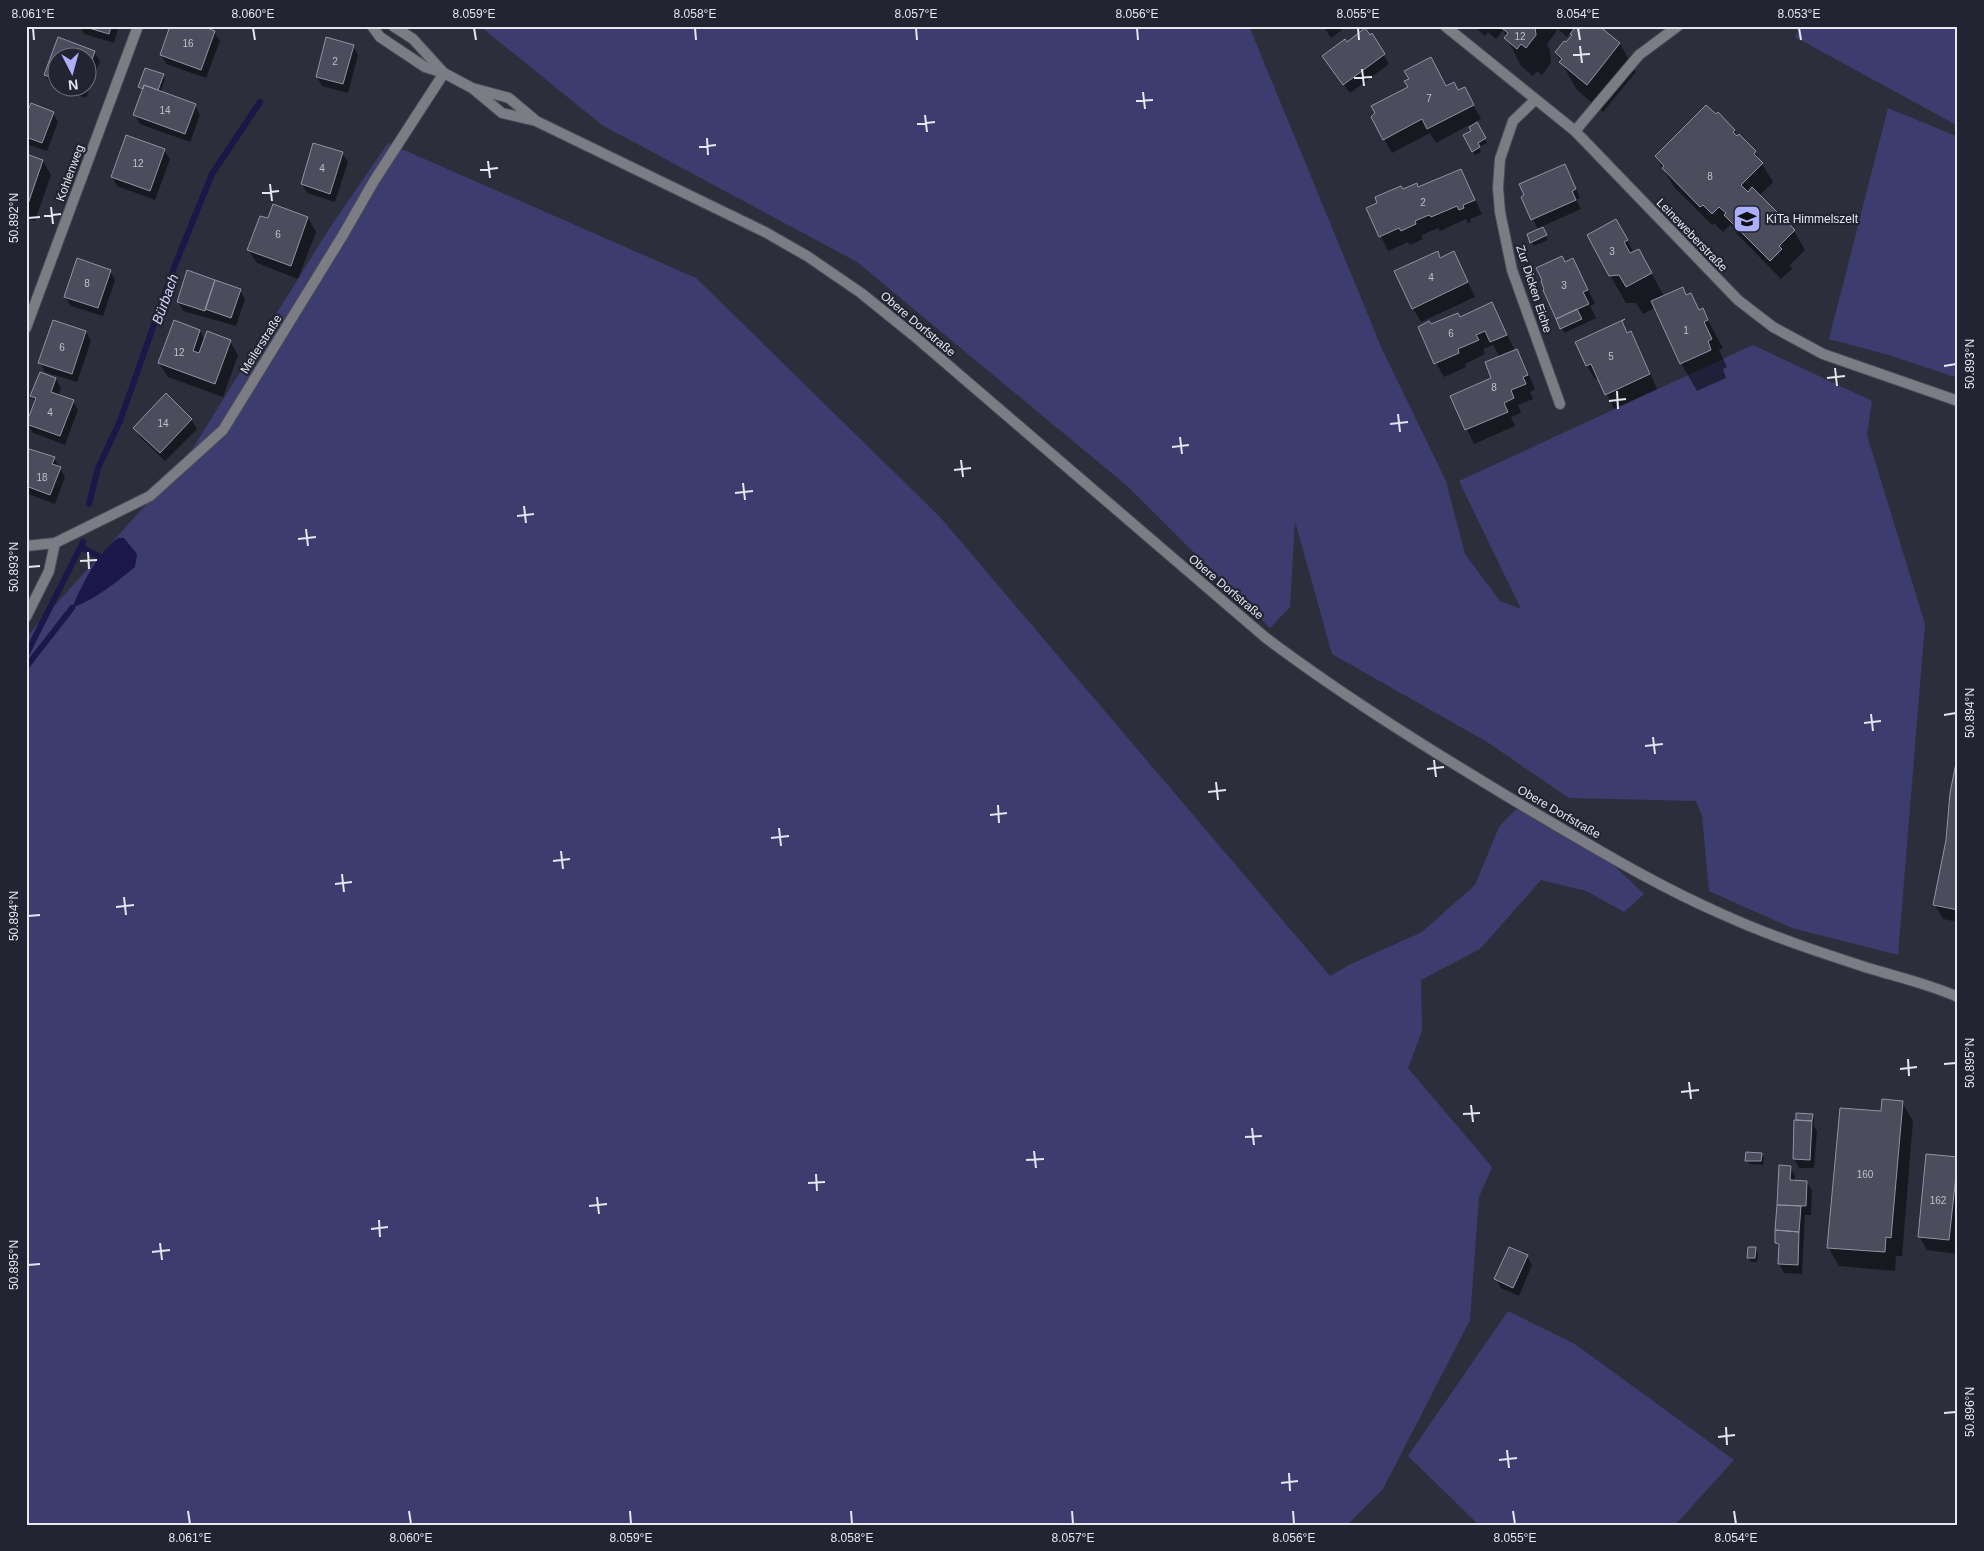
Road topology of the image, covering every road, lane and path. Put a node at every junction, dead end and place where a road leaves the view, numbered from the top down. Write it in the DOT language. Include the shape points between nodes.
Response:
graph roads {
  1 [pos="138,26"];
  2 [pos="372,26"];
  3 [pos="393,26"];
  4 [pos="1444,26"];
  5 [pos="1678,26"];
  6 [pos="444,73"];
  7 [pos="472,88"];
  8 [pos="1534,100"];
  9 [pos="536,121"];
  10 [pos="1574,131"];
  11 [pos="26,328"];
  12 [pos="1958,402"];
  13 [pos="1560,404"];
  14 [pos="55,543"];
  15 [pos="26,546"];
  16 [pos="26,617"];
  17 [pos="1953,992"];
  18 [pos="1958,997"];
  1 -- 11 [label="street, Kohlenweg"];
  2 -- 6 [label="street, Obere Dorfstraße" via="380,37 407,56"];
  3 -- 6 [label="street, Obere Dorfstraße" via="413,39"];
  4 -- 8 [label="street, Leineweberstraße"];
  5 -- 10 [label="street" via="1639,55"];
  6 -- 7 [label="street, Obere Dorfstraße"];
  6 -- 14 [label="street, Meilerstraße" via="374,181 223,430 150,496"];
  7 -- 9 [label="street, Obere Dorfstraße" via="508,98"];
  7 -- 9 [label="street, Obere Dorfstraße" via="502,113"];
  8 -- 10 [label="street, Leineweberstraße"];
  8 -- 13 [label="street, Zur Dicken Eiche" via="1513,121 1500,159 1498,188 1512,270"];
  9 -- 17 [label="street, Obere Dorfstraße" via="765,232 853,288 913,335 1266,638 1308,670 1423,744 1586,843 1716,912 1823,953"];
  10 -- 12 [label="street, Leineweberstraße" via="1738,300 1773,327 1823,354"];
  14 -- 15 [label="street, Meilerstraße"];
  14 -- 16 [label="street" via="49,571"];
  17 -- 18 [label="street, Obere Dorfstraße"];
}
